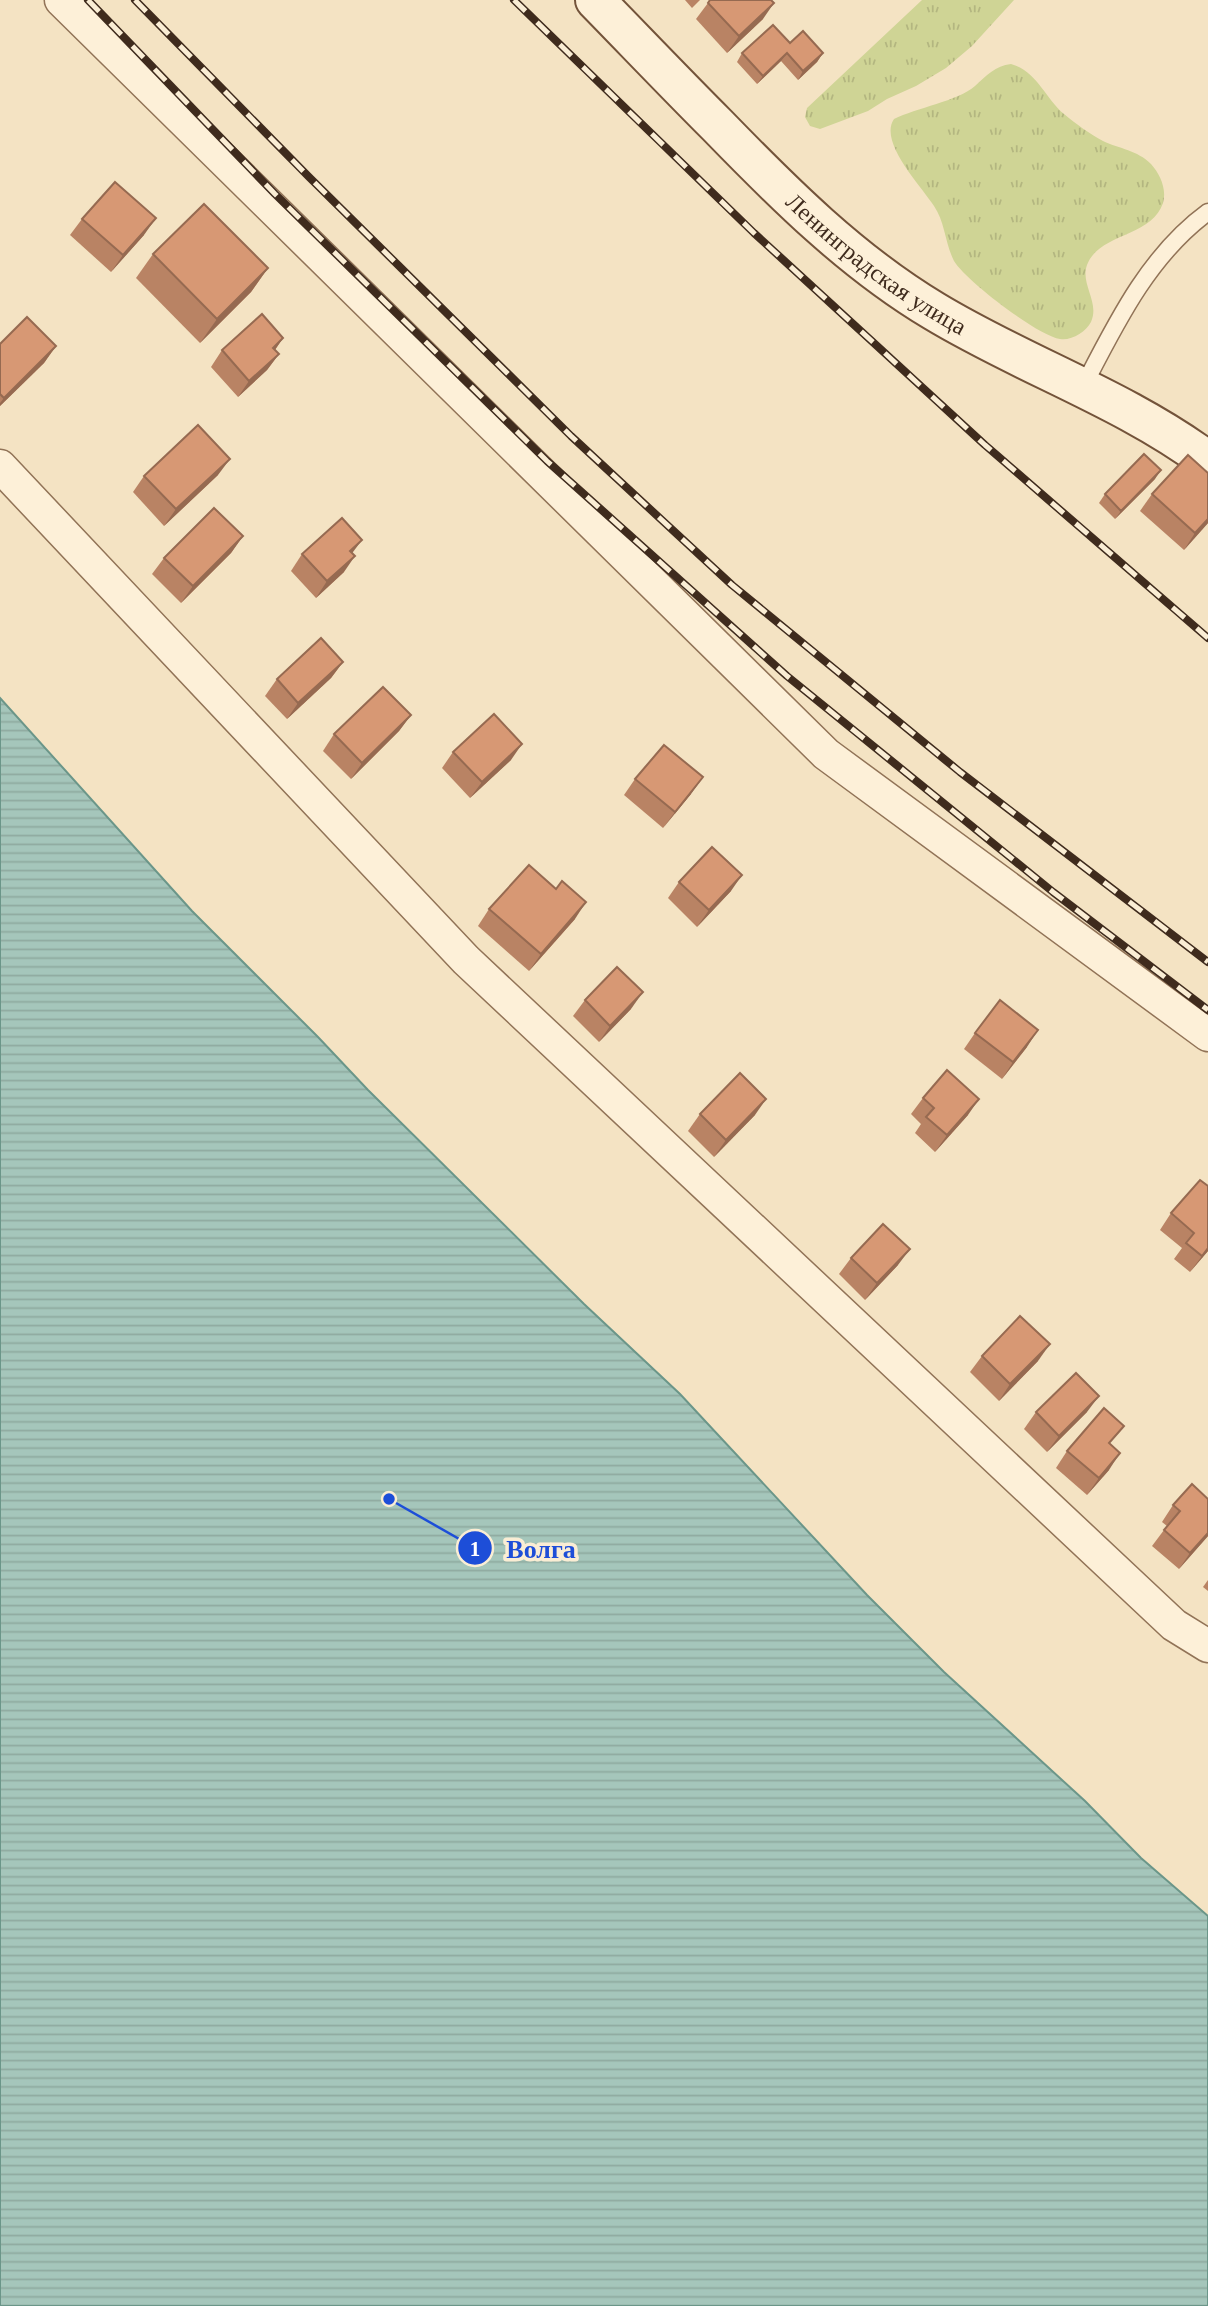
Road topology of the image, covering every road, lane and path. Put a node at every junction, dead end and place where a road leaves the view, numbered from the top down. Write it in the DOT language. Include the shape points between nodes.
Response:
graph roads {
  1 [pos="61,0"];
  2 [pos="595,0"];
  3 [pos="1208,212"];
  4 [pos="1083,387"];
  5 [pos="1208,461"];
  6 [pos="0,466"];
  7 [pos="1208,1035"];
  8 [pos="1208,1646"];
  1 -- 7 [label="street" via="826,754"];
  2 -- 4 [label="main road, Ленинградская улица" via="749,158 844,247 933,311"];
  3 -- 4 [label="lane" via="1144,278"];
  4 -- 5 [label="main road, Ленинградская улица" via="1164,429"];
  6 -- 8 [label="street" via="466,961 1174,1625"];
}
